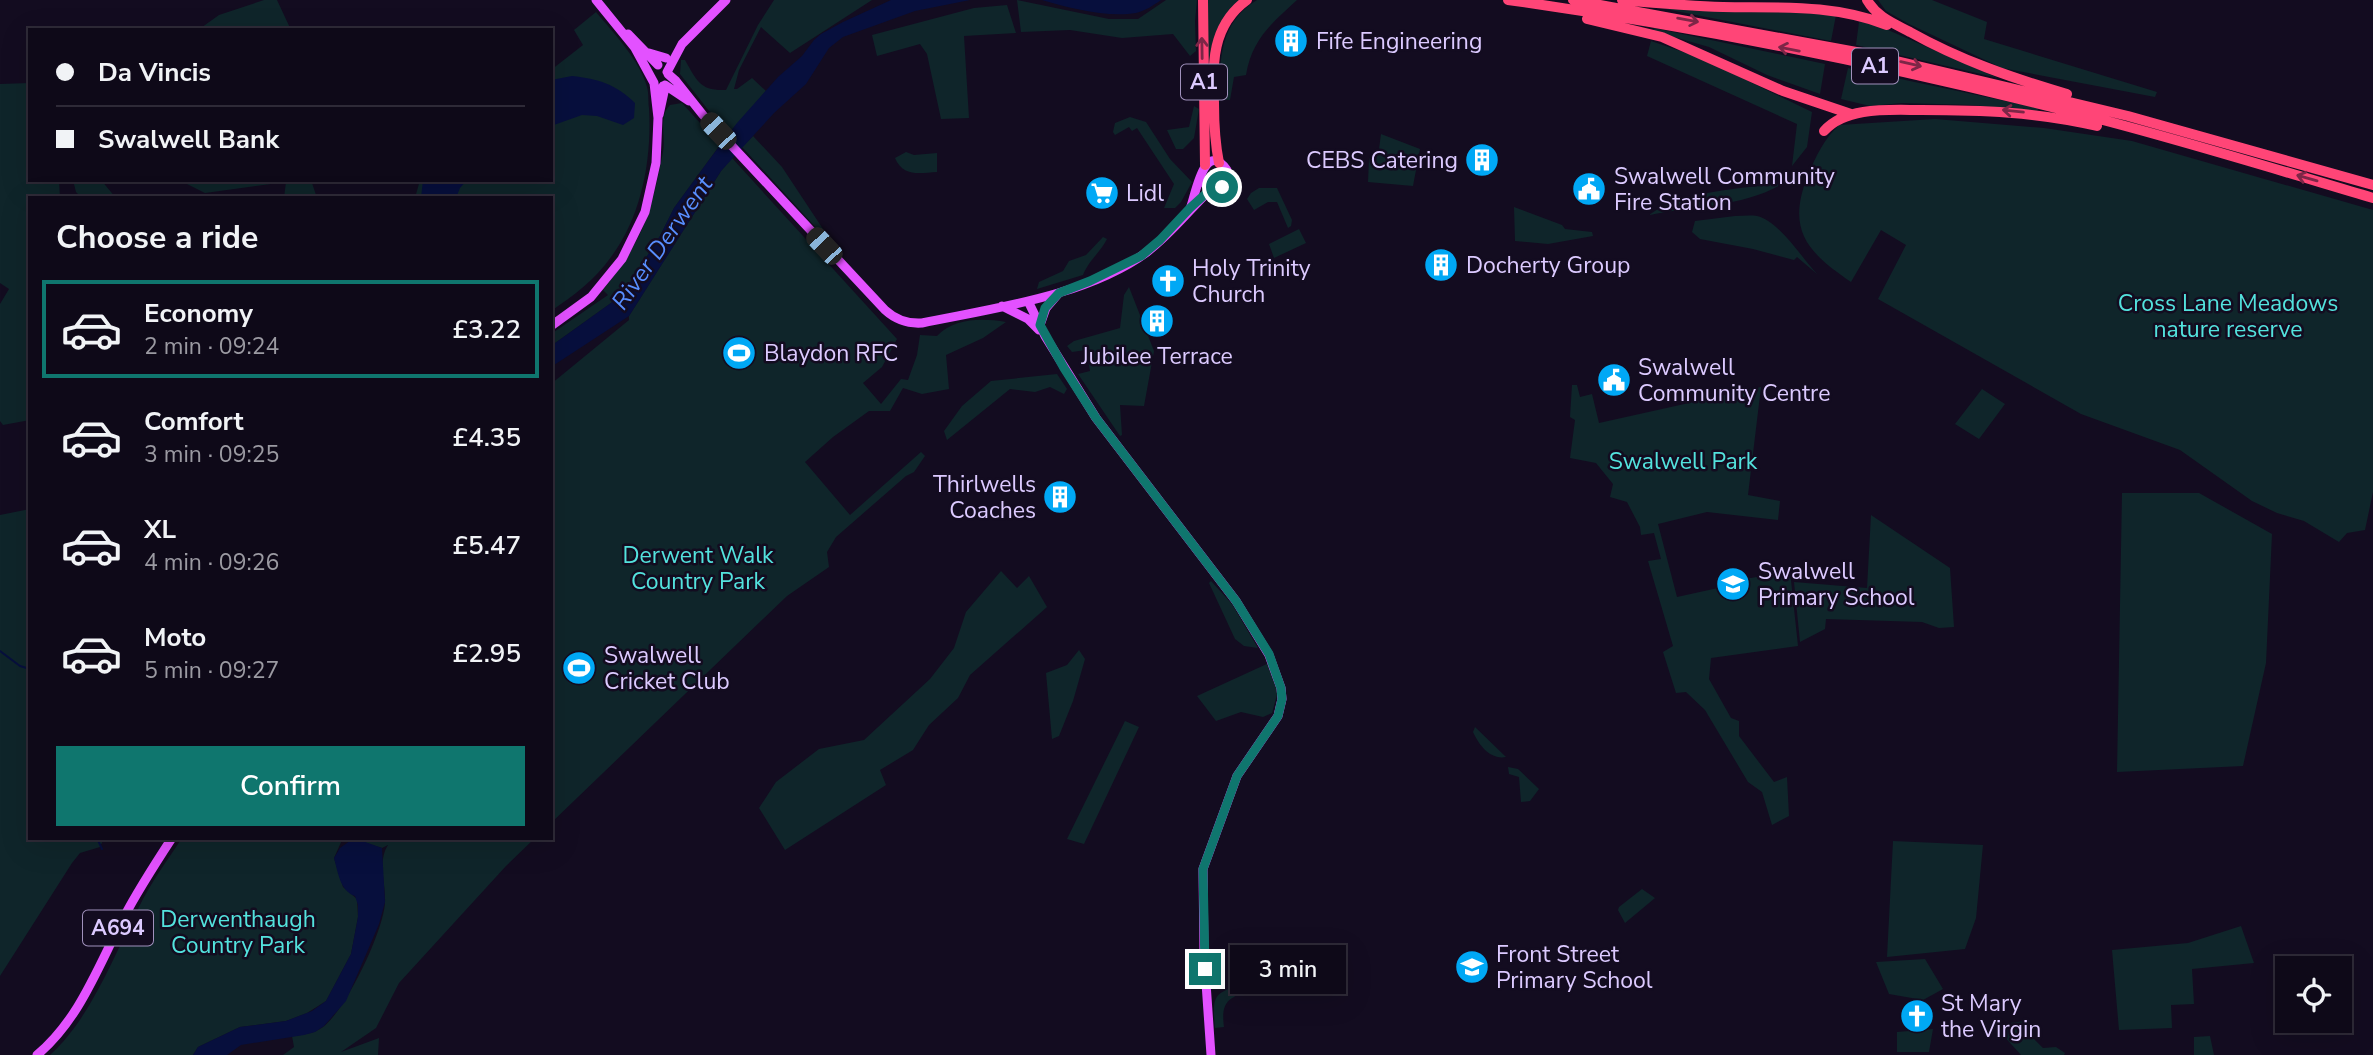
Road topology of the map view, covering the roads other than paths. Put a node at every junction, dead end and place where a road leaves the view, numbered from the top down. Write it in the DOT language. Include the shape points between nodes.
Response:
graph roads {
  1 [pos="596,0"];
  2 [pos="726,0"];
  3 [pos="1203,0"];
  4 [pos="1247,0"];
  5 [pos="1508,0"];
  6 [pos="1573,0"];
  7 [pos="1649,0"];
  8 [pos="1867,0"];
  9 [pos="1626,1"];
  10 [pos="1532,3"];
  11 [pos="620,29"];
  12 [pos="692,33"];
  13 [pos="1920,38"];
  14 [pos="666,69"];
  15 [pos="658,83"];
  16 [pos="689,101"];
  17 [pos="659,113"];
  18 [pos="1856,115"];
  19 [pos="1824,131"];
  20 [pos="2184,131"];
  21 [pos="2212,151"];
  22 [pos="1219,163"];
  23 [pos="1205,165"];
  24 [pos="1201,179"];
  25 [pos="2373,185"];
  26 [pos="1212,188"];
  27 [pos="2373,198"];
  28 [pos="1190,208"];
  29 [pos="1059,293"];
  30 [pos="1028,300"];
  31 [pos="1002,306"];
  32 [pos="553,325"];
  33 [pos="1040,325"];
  34 [pos="1045,336"];
  35 [pos="171,840"];
  36 [pos="37,1055"];
  37 [pos="1211,1055"];
  1 -- 11 [label="main road"];
  2 -- 12 [label="main road"];
  23 -- 3 [label="highway, A1, one-way"];
  4 -- 22 [label="highway, A1" via="1224,24 1214,54"];
  5 -- 10 [label="highway, A1"];
  6 -- 20 [label="highway, A1, one-way" via="1867,54"];
  7 -- 9 [label="highway"];
  8 -- 13 [label="highway" via="1874,11"];
  9 -- 13 [label="highway" via="1823,9 1861,16"];
  10 -- 18 [label="highway" via="1662,37 1783,91"];
  21 -- 10 [label="highway, A1, one-way" via="1867,64"];
  11 -- 14 [label="main road"];
  11 -- 15 [label="main road"];
  12 -- 14 [label="main road"];
  12 -- 14 [label="main road" via="676,63"];
  13 -- 20 [label="highway" via="2001,74"];
  14 -- 15 [label="main road"];
  14 -- 15 [label="main road" via="654,66"];
  14 -- 16 [label="main road"];
  15 -- 16 [label="main road"];
  15 -- 17 [label="main road" via="664,92"];
  16 -- 17 [label="main road" via="668,100"];
  16 -- 31 [label="main road" via="891,316 922,323"];
  17 -- 32 [label="main road" via="653,181 636,234 599,288"];
  18 -- 19 [label="highway" via="1831,123"];
  21 -- 18 [label="highway, one-way" via="2015,111 1885,110"];
  20 -- 25 [label="highway, A1"];
  27 -- 21 [label="highway, A1, one-way"];
  22 -- 23 [label="main road"];
  22 -- 26 [label="main road" via="1227,170 1227,179 1222,187"];
  23 -- 24 [label="main road"];
  24 -- 26 [label="main road"];
  24 -- 28 [label="main road"];
  26 -- 28 [label="main road"];
  28 -- 29 [label="main road" via="1141,256"];
  29 -- 30 [label="main road"];
  29 -- 33 [label="main road" via="1045,308"];
  30 -- 31 [label="main road"];
  30 -- 33 [label="main road"];
  31 -- 34 [label="main road" via="1030,320"];
  33 -- 34 [label="main road"];
  34 -- 37 [label="main road" via="1123,456 1236,601 1269,654 1281,688 1278,716 1237,776 1203,869"];
  35 -- 36 [label="main road, A694" via="147,875 69,1022"];
}
